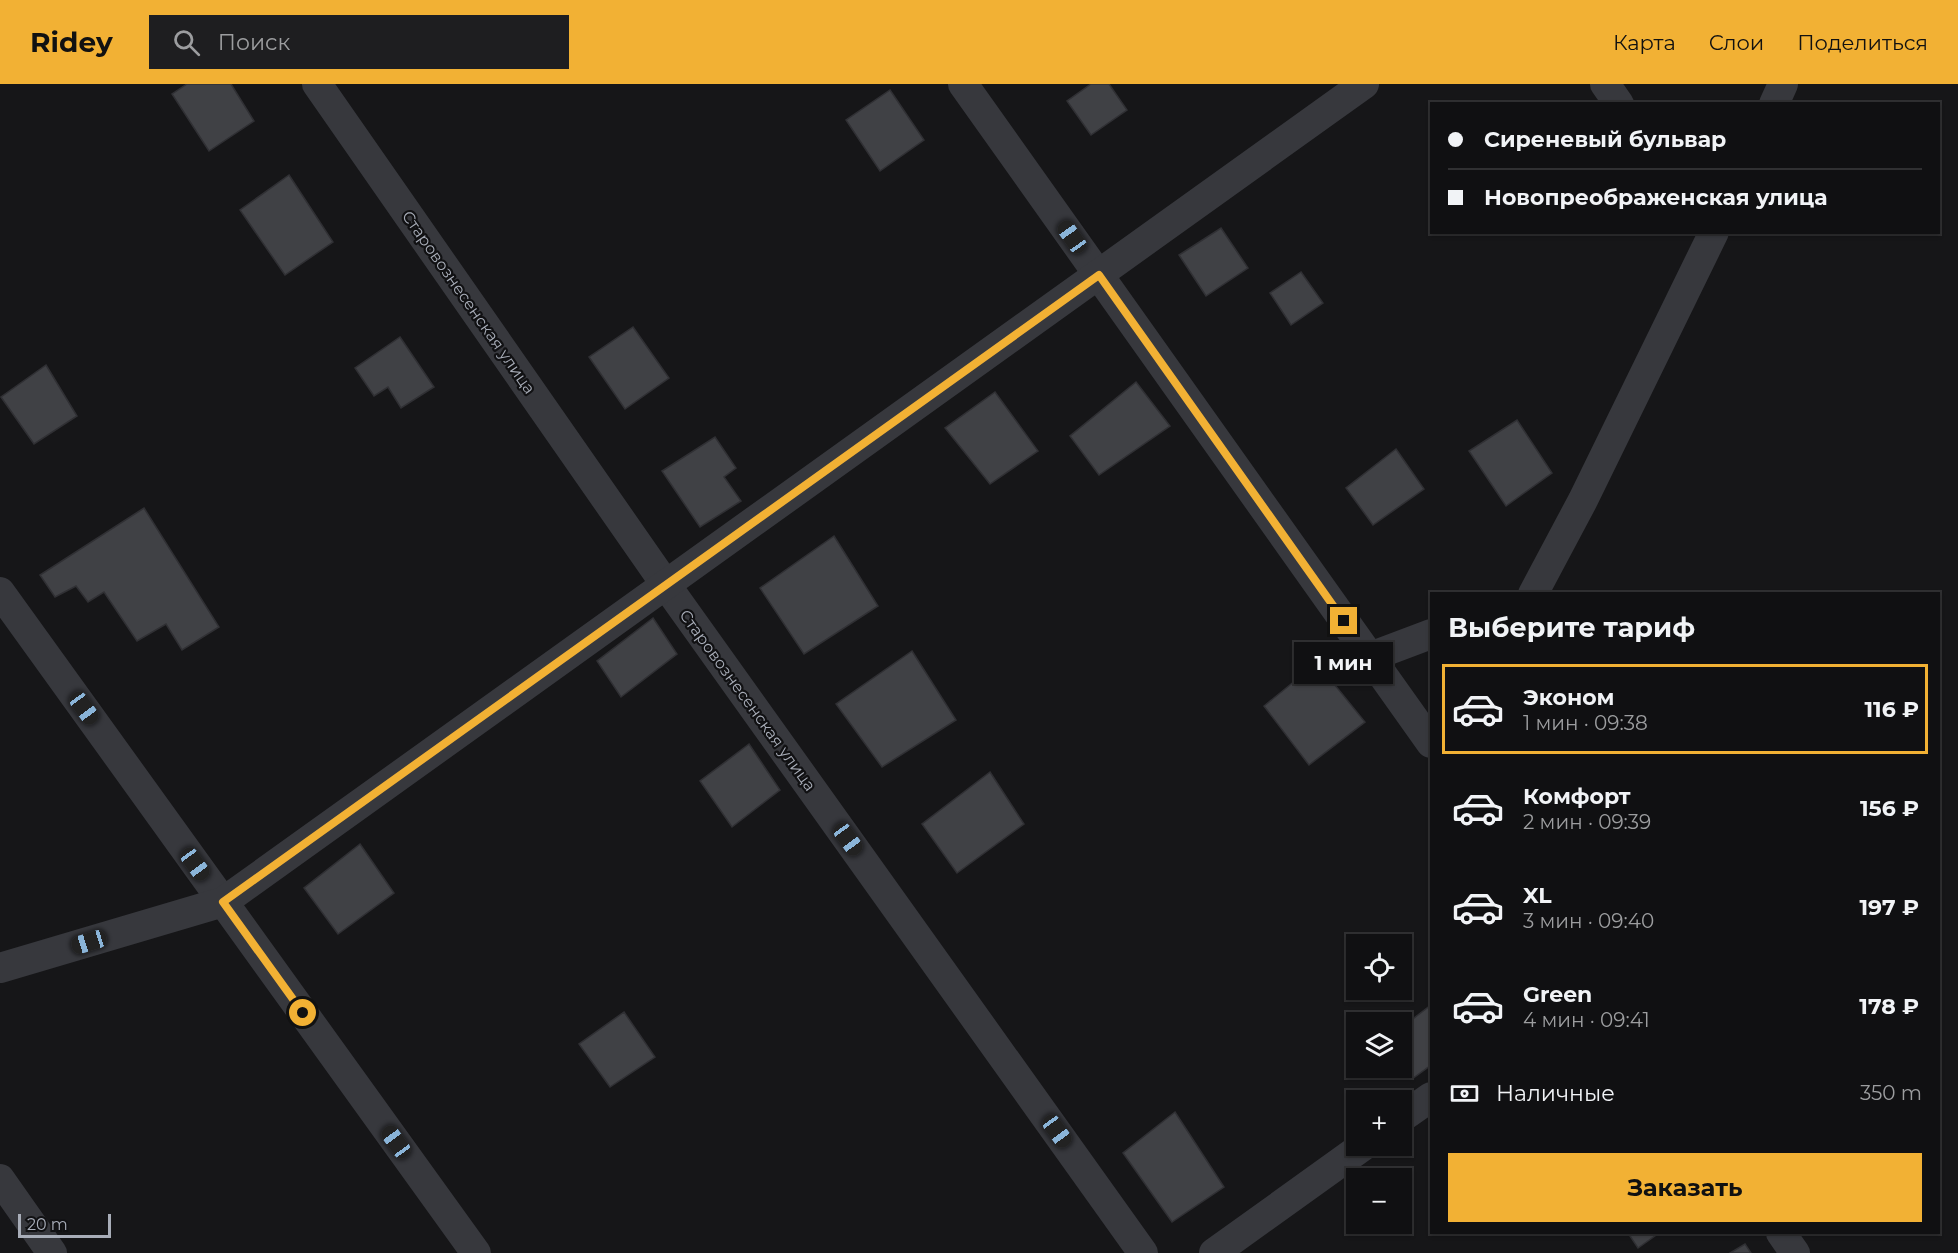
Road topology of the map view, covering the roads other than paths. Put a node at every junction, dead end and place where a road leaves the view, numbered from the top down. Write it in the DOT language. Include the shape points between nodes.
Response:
graph roads {
  1 [pos="317,84"];
  2 [pos="963,84"];
  3 [pos="1364,84"];
  4 [pos="1605,84"];
  5 [pos="1783,84"];
  6 [pos="1618,102"];
  7 [pos="1775,102"];
  8 [pos="1713,234"];
  9 [pos="1099,275"];
  10 [pos="666,585"];
  11 [pos="0,592"];
  12 [pos="1534,592"];
  13 [pos="1430,634"];
  14 [pos="1370,657"];
  15 [pos="1430,742"];
  16 [pos="223,902"];
  17 [pos="0,968"];
  18 [pos="1430,1098"];
  19 [pos="1412,1110"];
  20 [pos="1348,1156"];
  21 [pos="0,1179"];
  22 [pos="1782,1234"];
  23 [pos="52,1253"];
  24 [pos="476,1253"];
  25 [pos="1143,1253"];
  26 [pos="1214,1253"];
  27 [pos="1795,1253"];
  1 -- 10 [label="street, Старовознесенская улица"];
  2 -- 9 [label="street"];
  3 -- 9 [label="street"];
  4 -- 6 [label="street"];
  5 -- 7 [label="street"];
  8 -- 12 [label="street"];
  9 -- 10 [label="street"];
  9 -- 14 [label="street"];
  10 -- 16 [label="street"];
  10 -- 25 [label="street, Старовознесенская улица"];
  11 -- 16 [label="street"];
  13 -- 14 [label="street"];
  14 -- 15 [label="street"];
  16 -- 17 [label="street"];
  16 -- 24 [label="street"];
  18 -- 19 [label="street"];
  20 -- 26 [label="street"];
  21 -- 23 [label="street"];
  22 -- 27 [label="street"];
}
